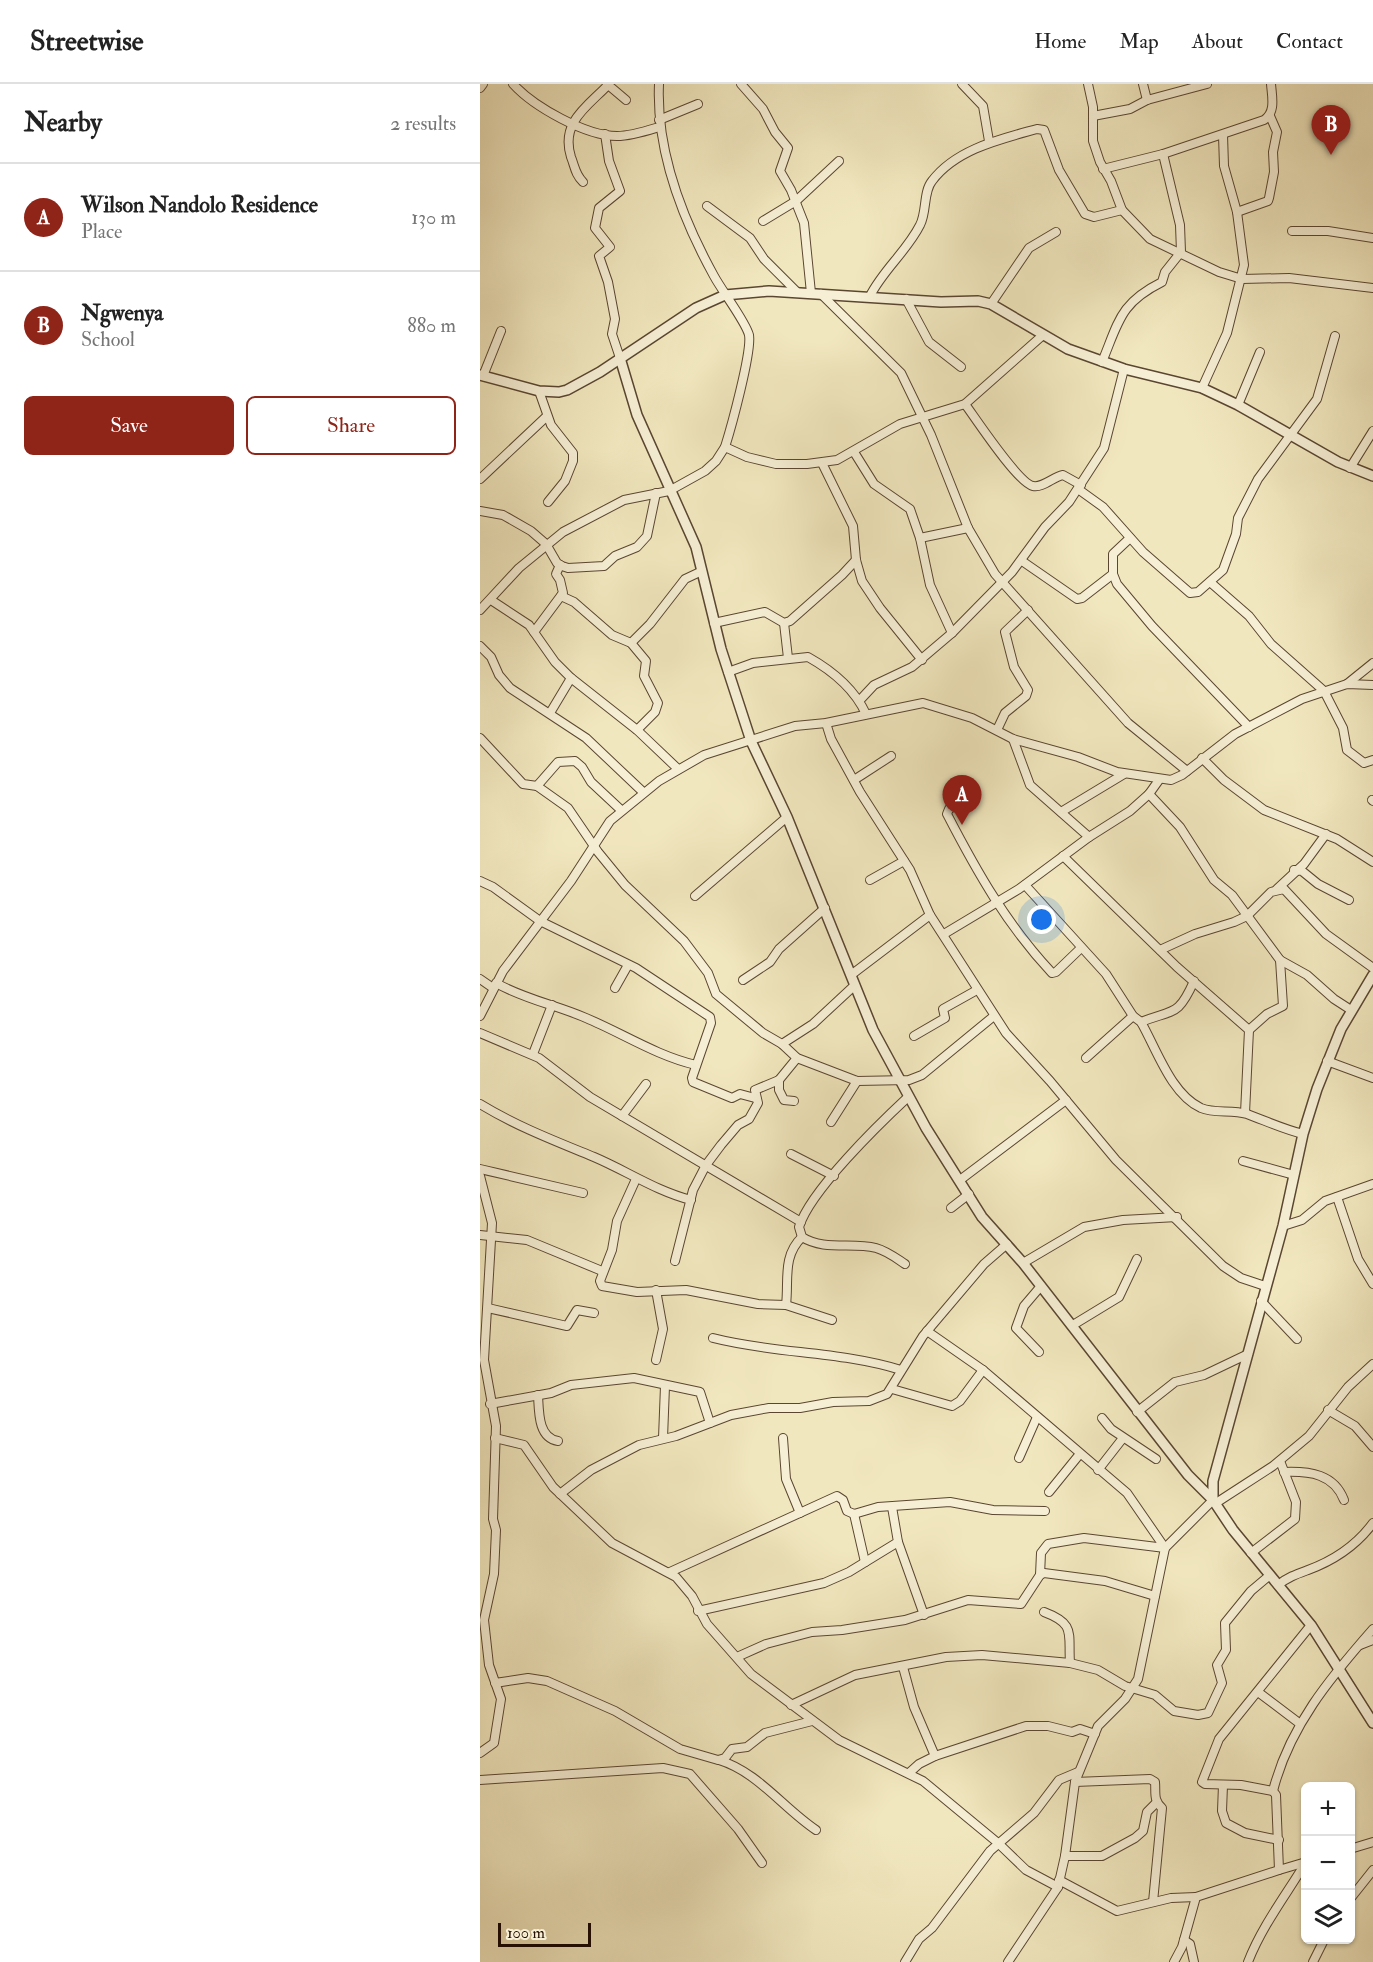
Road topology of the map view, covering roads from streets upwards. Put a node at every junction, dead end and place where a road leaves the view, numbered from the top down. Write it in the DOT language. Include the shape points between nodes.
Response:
graph roads {
  1 [pos="483,84"];
  2 [pos="513,84"];
  3 [pos="659,84"];
  4 [pos="741,84"];
  5 [pos="962,84"];
  6 [pos="1088,84"];
  7 [pos="1143,84"];
  8 [pos="1271,84"];
  9 [pos="608,85"];
  10 [pos="1202,85"];
  11 [pos="480,88"];
  12 [pos="626,100"];
  13 [pos="1147,100"];
  14 [pos="698,104"];
  15 [pos="1093,116"];
  16 [pos="1270,116"];
  17 [pos="571,122"];
  18 [pos="659,124"];
  19 [pos="605,134"];
  20 [pos="1223,135"];
  21 [pos="989,141"];
  22 [pos="1163,154"];
  23 [pos="839,161"];
  24 [pos="1103,169"];
  25 [pos="583,182"];
  26 [pos="796,201"];
  27 [pos="707,206"];
  28 [pos="1122,210"];
  29 [pos="1237,212"];
  30 [pos="763,221"];
  31 [pos="1292,231"];
  32 [pos="1056,232"];
  33 [pos="1373,238"];
  34 [pos="1181,252"];
  35 [pos="1242,279"];
  36 [pos="1373,288"];
  37 [pos="797,292"];
  38 [pos="816,293"];
  39 [pos="724,295"];
  40 [pos="870,296"];
  41 [pos="906,299"];
  42 [pos="991,304"];
  43 [pos="501,331"];
  44 [pos="1043,335"];
  45 [pos="1335,336"];
  46 [pos="1260,352"];
  47 [pos="620,358"];
  48 [pos="1102,362"];
  49 [pos="961,367"];
  50 [pos="1124,369"];
  51 [pos="482,375"];
  52 [pos="1202,388"];
  53 [pos="539,390"];
  54 [pos="965,404"];
  55 [pos="1238,405"];
  56 [pos="546,417"];
  57 [pos="923,418"];
  58 [pos="1373,431"];
  59 [pos="1289,436"];
  60 [pos="724,447"];
  61 [pos="854,452"];
  62 [pos="822,462"];
  63 [pos="1350,468"];
  64 [pos="481,476"];
  65 [pos="1373,476"];
  66 [pos="1080,487"];
  67 [pos="669,491"];
  68 [pos="656,493"];
  69 [pos="548,502"];
  70 [pos="480,511"];
  71 [pos="968,528"];
  72 [pos="920,538"];
  73 [pos="1130,538"];
  74 [pos="546,544"];
  75 [pos="856,560"];
  76 [pos="1022,561"];
  77 [pos="560,565"];
  78 [pos="702,571"];
  79 [pos="1113,574"];
  80 [pos="1210,582"];
  81 [pos="1002,583"];
  82 [pos="561,596"];
  83 [pos="491,600"];
  84 [pos="480,610"];
  85 [pos="1028,610"];
  86 [pos="714,623"];
  87 [pos="784,623"];
  88 [pos="534,632"];
  89 [pos="952,633"];
  90 [pos="631,643"];
  91 [pos="480,646"];
  92 [pos="788,658"];
  93 [pos="922,660"];
  94 [pos="1373,663"];
  95 [pos="728,672"];
  96 [pos="571,678"];
  97 [pos="1347,684"];
  98 [pos="1373,685"];
  99 [pos="1324,691"];
  100 [pos="860,700"];
  101 [pos="550,713"];
  102 [pos="866,714"];
  103 [pos="826,723"];
  104 [pos="1249,727"];
  105 [pos="637,730"];
  106 [pos="997,730"];
  107 [pos="480,738"];
  108 [pos="1013,739"];
  109 [pos="751,741"];
  110 [pos="891,756"];
  111 [pos="1202,758"];
  112 [pos="1373,760"];
  113 [pos="678,769"];
  114 [pos="1187,771"];
  115 [pos="1124,774"];
  116 [pos="854,780"];
  117 [pos="1159,780"];
  118 [pos="537,786"];
  119 [pos="643,792"];
  120 [pos="1149,794"];
  121 [pos="962,802"];
  122 [pos="621,810"];
  123 [pos="1061,812"];
  124 [pos="787,818"];
  125 [pos="1326,834"];
  126 [pos="1089,837"];
  127 [pos="594,847"];
  128 [pos="1063,856"];
  129 [pos="904,861"];
  130 [pos="1373,862"];
  131 [pos="1294,870"];
  132 [pos="870,880"];
  133 [pos="480,881"];
  134 [pos="1025,885"];
  135 [pos="1277,889"];
  136 [pos="695,896"];
  137 [pos="1349,900"];
  138 [pos="997,903"];
  139 [pos="825,908"];
  140 [pos="930,915"];
  141 [pos="1247,916"];
  142 [pos="540,921"];
  143 [pos="944,934"];
  144 [pos="1081,948"];
  145 [pos="1160,950"];
  146 [pos="1280,960"];
  147 [pos="628,965"];
  148 [pos="1373,968"];
  149 [pos="851,975"];
  150 [pos="1373,975"];
  151 [pos="480,979"];
  152 [pos="743,980"];
  153 [pos="1194,981"];
  154 [pos="494,985"];
  155 [pos="855,985"];
  156 [pos="615,988"];
  157 [pos="977,990"];
  158 [pos="552,1005"];
  159 [pos="1352,1010"];
  160 [pos="994,1016"];
  161 [pos="1133,1016"];
  162 [pos="480,1017"];
  163 [pos="1142,1022"];
  164 [pos="1249,1030"];
  165 [pos="480,1033"];
  166 [pos="915,1036"];
  167 [pos="782,1044"];
  168 [pos="533,1054"];
  169 [pos="797,1058"];
  170 [pos="1086,1058"];
  171 [pos="1328,1062"];
  172 [pos="696,1065"];
  173 [pos="1373,1078"];
  174 [pos="779,1080"];
  175 [pos="857,1081"];
  176 [pos="900,1081"];
  177 [pos="646,1084"];
  178 [pos="908,1097"];
  179 [pos="755,1098"];
  180 [pos="1066,1100"];
  181 [pos="794,1101"];
  182 [pos="480,1104"];
  183 [pos="1245,1113"];
  184 [pos="621,1116"];
  185 [pos="831,1122"];
  186 [pos="1303,1134"];
  187 [pos="791,1154"];
  188 [pos="1243,1161"];
  189 [pos="706,1165"];
  190 [pos="480,1169"];
  191 [pos="1294,1175"];
  192 [pos="480,1176"];
  193 [pos="834,1176"];
  194 [pos="636,1179"];
  195 [pos="960,1180"];
  196 [pos="1373,1184"];
  197 [pos="583,1193"];
  198 [pos="969,1194"];
  199 [pos="1337,1197"];
  200 [pos="691,1200"];
  201 [pos="951,1208"];
  202 [pos="1177,1217"];
  203 [pos="801,1222"];
  204 [pos="1283,1226"];
  205 [pos="480,1235"];
  206 [pos="492,1235"];
  207 [pos="802,1238"];
  208 [pos="1007,1244"];
  209 [pos="1137,1259"];
  210 [pos="675,1261"];
  211 [pos="1023,1263"];
  212 [pos="905,1264"];
  213 [pos="602,1271"];
  214 [pos="484,1284"];
  215 [pos="1373,1284"];
  216 [pos="1041,1286"];
  217 [pos="1265,1286"];
  218 [pos="656,1290"];
  219 [pos="1261,1301"];
  220 [pos="786,1305"];
  221 [pos="488,1308"];
  222 [pos="594,1313"];
  223 [pos="832,1320"];
  224 [pos="1072,1325"];
  225 [pos="927,1331"];
  226 [pos="713,1338"];
  227 [pos="1297,1339"];
  228 [pos="482,1351"];
  229 [pos="1039,1352"];
  230 [pos="1248,1354"];
  231 [pos="657,1360"];
  232 [pos="1373,1364"];
  233 [pos="901,1370"];
  234 [pos="983,1370"];
  235 [pos="483,1383"];
  236 [pos="665,1386"];
  237 [pos="892,1389"];
  238 [pos="538,1395"];
  239 [pos="490,1404"];
  240 [pos="1328,1410"];
  241 [pos="1137,1412"];
  242 [pos="1037,1417"];
  243 [pos="1102,1418"];
  244 [pos="710,1423"];
  245 [pos="495,1437"];
  246 [pos="663,1438"];
  247 [pos="783,1438"];
  248 [pos="1123,1438"];
  249 [pos="558,1441"];
  250 [pos="1373,1447"];
  251 [pos="1079,1455"];
  252 [pos="1019,1458"];
  253 [pos="1156,1459"];
  254 [pos="1280,1461"];
  255 [pos="1098,1470"];
  256 [pos="1284,1472"];
  257 [pos="1049,1492"];
  258 [pos="560,1494"];
  259 [pos="1344,1500"];
  260 [pos="1215,1502"];
  261 [pos="892,1507"];
  262 [pos="1045,1511"];
  263 [pos="800,1513"];
  264 [pos="854,1514"];
  265 [pos="1373,1523"];
  266 [pos="898,1542"];
  267 [pos="1165,1548"];
  268 [pos="1251,1553"];
  269 [pos="865,1562"];
  270 [pos="670,1572"];
  271 [pos="1040,1575"];
  272 [pos="1270,1575"];
  273 [pos="1278,1585"];
  274 [pos="1155,1596"];
  275 [pos="698,1611"];
  276 [pos="1044,1612"];
  277 [pos="482,1613"];
  278 [pos="924,1615"];
  279 [pos="1311,1625"];
  280 [pos="1373,1629"];
  281 [pos="1373,1640"];
  282 [pos="1359,1645"];
  283 [pos="737,1657"];
  284 [pos="1070,1663"];
  285 [pos="1340,1666"];
  286 [pos="903,1667"];
  287 [pos="495,1683"];
  288 [pos="1133,1688"];
  289 [pos="1258,1692"];
  290 [pos="791,1705"];
  291 [pos="812,1721"];
  292 [pos="1299,1723"];
  293 [pos="1373,1723"];
  294 [pos="1095,1734"];
  295 [pos="480,1753"];
  296 [pos="935,1756"];
  297 [pos="718,1760"];
  298 [pos="1078,1772"];
  299 [pos="909,1773"];
  300 [pos="480,1780"];
  301 [pos="1075,1782"];
  302 [pos="1223,1785"];
  303 [pos="1272,1791"];
  304 [pos="1156,1803"];
  305 [pos="816,1830"];
  306 [pos="1279,1840"];
  307 [pos="1373,1842"];
  308 [pos="998,1843"];
  309 [pos="1355,1847"];
  310 [pos="1065,1856"];
  311 [pos="762,1863"];
  312 [pos="1301,1863"];
  313 [pos="1301,1869"];
  314 [pos="1279,1870"];
  315 [pos="1373,1870"];
  316 [pos="1059,1884"];
  317 [pos="1355,1893"];
  318 [pos="1196,1897"];
  319 [pos="1153,1902"];
  320 [pos="1184,1940"];
  321 [pos="1322,1944"];
  322 [pos="905,1962"];
  323 [pos="1008,1962"];
  324 [pos="1174,1962"];
  325 [pos="1194,1962"];
  326 [pos="1248,1962"];
  327 [pos="1313,1962"];
  1 -- 11 [label="street"];
  2 -- 17 [label="street" via="527,99"];
  3 -- 18 [label="street"];
  4 -- 26 [label="street" via="788,148 780,171"];
  5 -- 21 [label="street" via="983,106"];
  6 -- 15 [label="street"];
  7 -- 13 [label="street"];
  8 -- 16 [label="street"];
  9 -- 12 [label="street"];
  9 -- 17 [label="street"];
  10 -- 13 [label="street"];
  13 -- 15 [label="street" via="1130,110"];
  14 -- 18 [label="street"];
  15 -- 24 [label="street" via="1093,141"];
  16 -- 20 [label="street"];
  16 -- 29 [label="street" via="1277,132 1268,201"];
  17 -- 19 [label="street"];
  17 -- 25 [label="street" via="570,152 576,175"];
  18 -- 19 [label="street" via="626,136"];
  18 -- 39 [label="street" via="670,174 696,240"];
  19 -- 47 [label="street" via="609,161 620,191 599,208 595,228 610,247 599,256 608,282 615,319 612,334"];
  20 -- 22 [label="street"];
  20 -- 29 [label="street" via="1224,166"];
  21 -- 28 [label="street" via="1044,130 1059,170 1085,214 1094,217"];
  21 -- 40 [label="street" via="932,180 921,225"];
  22 -- 24 [label="street"];
  22 -- 34 [label="street" via="1180,225"];
  23 -- 26 [label="street"];
  24 -- 28 [label="street"];
  26 -- 30 [label="street"];
  26 -- 38 [label="street" via="804,223"];
  27 -- 37 [label="street" via="750,238 764,259"];
  28 -- 34 [label="street" via="1150,239"];
  29 -- 35 [label="street" via="1244,265"];
  31 -- 33 [label="street" via="1328,231"];
  32 -- 42 [label="street" via="1029,248"];
  34 -- 35 [label="street"];
  34 -- 48 [label="street" via="1162,282 1130,302"];
  35 -- 36 [label="street" via="1300,278"];
  35 -- 52 [label="street" via="1227,333"];
  37 -- 38 [label="street"];
  37 -- 39 [label="street"];
  38 -- 40 [label="street"];
  38 -- 57 [label="street" via="896,365"];
  39 -- 47 [label="street" via="696,308"];
  39 -- 60 [label="street" via="750,339"];
  40 -- 41 [label="street"];
  41 -- 42 [label="street"];
  41 -- 49 [label="street" via="929,342"];
  42 -- 44 [label="street"];
  43 -- 51 [label="street"];
  44 -- 48 [label="street"];
  44 -- 54 [label="street"];
  45 -- 59 [label="street" via="1317,399"];
  46 -- 55 [label="street"];
  47 -- 53 [label="street" via="567,390"];
  47 -- 67 [label="street" via="637,415"];
  48 -- 50 [label="street"];
  50 -- 52 [label="street"];
  50 -- 66 [label="street" via="1105,445"];
  51 -- 53 [label="street"];
  52 -- 55 [label="street"];
  53 -- 56 [label="street"];
  54 -- 57 [label="street"];
  54 -- 66 [label="street" via="1028,484 1041,486 1063,475"];
  55 -- 59 [label="street"];
  56 -- 64 [label="street"];
  56 -- 69 [label="street" via="571,449 573,458 565,481"];
  57 -- 61 [label="street" via="893,428"];
  57 -- 71 [label="street"];
  58 -- 63 [label="street"];
  59 -- 63 [label="street"];
  59 -- 80 [label="street" via="1254,485 1238,518 1226,564"];
  60 -- 62 [label="street" via="747,458 776,464"];
  60 -- 67 [label="street" via="705,471"];
  61 -- 62 [label="street"];
  61 -- 72 [label="street" via="874,484 910,509"];
  62 -- 75 [label="street" via="853,525"];
  63 -- 65 [label="street"];
  66 -- 73 [label="street"];
  66 -- 76 [label="street"];
  67 -- 68 [label="street"];
  67 -- 78 [label="street" via="696,546"];
  68 -- 74 [label="street" via="616,504"];
  68 -- 77 [label="street" via="650,530 637,547 615,556 604,566"];
  70 -- 74 [label="street" via="512,519"];
  71 -- 72 [label="street"];
  71 -- 81 [label="street"];
  72 -- 89 [label="street" via="930,585"];
  73 -- 79 [label="street" via="1113,554"];
  73 -- 80 [label="street" via="1190,593"];
  74 -- 77 [label="street"];
  74 -- 83 [label="street"];
  75 -- 87 [label="street"];
  75 -- 93 [label="street" via="862,581"];
  76 -- 79 [label="street" via="1077,598"];
  76 -- 81 [label="street"];
  77 -- 82 [label="street" via="555,572"];
  78 -- 86 [label="street"];
  78 -- 90 [label="street" via="685,579"];
  79 -- 104 [label="street" via="1152,626"];
  80 -- 99 [label="street"];
  81 -- 85 [label="street"];
  81 -- 89 [label="street"];
  82 -- 88 [label="street"];
  82 -- 90 [label="street" via="574,602 612,635"];
  83 -- 84 [label="street"];
  83 -- 88 [label="street" via="522,619"];
  85 -- 106 [label="street" via="1005,632 1014,667 1028,690 1005,713"];
  85 -- 114 [label="street" via="1128,723"];
  86 -- 87 [label="street" via="765,612"];
  86 -- 95 [label="street"];
  87 -- 92 [label="street"];
  88 -- 96 [label="street"];
  89 -- 93 [label="street"];
  90 -- 105 [label="street" via="646,660 644,676 658,703 655,712"];
  91 -- 101 [label="street" via="510,688"];
  92 -- 95 [label="street" via="753,663"];
  92 -- 100 [label="street" via="810,658 848,685"];
  93 -- 100 [label="street" via="874,685"];
  94 -- 97 [label="street"];
  95 -- 109 [label="street"];
  96 -- 101 [label="street"];
  96 -- 105 [label="street"];
  97 -- 98 [label="street"];
  97 -- 99 [label="street"];
  99 -- 104 [label="street"];
  99 -- 112 [label="street" via="1342,728 1347,750 1364,763"];
  100 -- 102 [label="street"];
  101 -- 119 [label="street" via="603,752"];
  102 -- 103 [label="street"];
  102 -- 106 [label="street" via="935,704"];
  103 -- 109 [label="street" via="795,726"];
  103 -- 116 [label="street"];
  104 -- 111 [label="street"];
  105 -- 113 [label="street"];
  106 -- 108 [label="street"];
  107 -- 118 [label="street" via="523,784"];
  108 -- 115 [label="street"];
  108 -- 123 [label="street" via="1030,785"];
  109 -- 113 [label="street" via="704,755"];
  109 -- 124 [label="street"];
  110 -- 116 [label="street"];
  111 -- 114 [label="street"];
  111 -- 125 [label="street" via="1264,810"];
  113 -- 119 [label="street"];
  114 -- 117 [label="street" via="1171,780"];
  115 -- 117 [label="street"];
  115 -- 123 [label="street"];
  116 -- 129 [label="street"];
  117 -- 120 [label="street"];
  118 -- 122 [label="street" via="558,762 575,761"];
  118 -- 127 [label="street" via="568,808"];
  119 -- 122 [label="street"];
  120 -- 126 [label="street"];
  120 -- 141 [label="street" via="1180,827 1214,880 1232,895"];
  121 -- 138 [label="street" via="947,814"];
  122 -- 127 [label="street" via="604,828"];
  123 -- 126 [label="street"];
  124 -- 136 [label="street"];
  124 -- 139 [label="street"];
  125 -- 130 [label="street"];
  125 -- 131 [label="street" via="1304,864"];
  126 -- 128 [label="street"];
  127 -- 142 [label="street"];
  127 -- 167 [label="street" via="625,885 684,941 708,973 720,998"];
  128 -- 134 [label="street"];
  128 -- 145 [label="street"];
  129 -- 132 [label="street"];
  129 -- 140 [label="street"];
  131 -- 135 [label="street"];
  131 -- 137 [label="street"];
  133 -- 142 [label="street"];
  134 -- 138 [label="street"];
  134 -- 144 [label="street"];
  135 -- 141 [label="street"];
  135 -- 148 [label="street" via="1289,894 1326,934"];
  138 -- 143 [label="street"];
  138 -- 144 [label="street" via="1023,942 1052,973"];
  139 -- 149 [label="street"];
  139 -- 152 [label="street" via="770,962"];
  140 -- 143 [label="street"];
  140 -- 149 [label="street"];
  141 -- 145 [label="street"];
  141 -- 146 [label="street"];
  142 -- 147 [label="street"];
  142 -- 154 [label="street"];
  143 -- 157 [label="street"];
  144 -- 161 [label="street" via="1106,974"];
  145 -- 153 [label="street"];
  146 -- 159 [label="street" via="1307,975"];
  146 -- 164 [label="street" via="1283,1006"];
  147 -- 156 [label="street"];
  147 -- 172 [label="street" via="710,1017 709,1032"];
  149 -- 155 [label="street"];
  150 -- 159 [label="street"];
  151 -- 154 [label="street"];
  153 -- 163 [label="street" via="1176,1011"];
  153 -- 164 [label="street"];
  154 -- 158 [label="street"];
  154 -- 162 [label="street"];
  155 -- 167 [label="street" via="813,1024"];
  155 -- 176 [label="street"];
  157 -- 160 [label="street"];
  157 -- 166 [label="street" via="943,1009 945,1018"];
  158 -- 168 [label="street"];
  158 -- 172 [label="street" via="673,1059"];
  159 -- 171 [label="street"];
  160 -- 176 [label="street" via="922,1075"];
  160 -- 180 [label="street"];
  161 -- 163 [label="street"];
  161 -- 170 [label="street"];
  163 -- 183 [label="street" via="1175,1085 1193,1102 1210,1110"];
  164 -- 183 [label="street"];
  165 -- 168 [label="street"];
  167 -- 169 [label="street"];
  168 -- 184 [label="street"];
  169 -- 174 [label="street"];
  169 -- 175 [label="street"];
  171 -- 173 [label="street"];
  171 -- 186 [label="street"];
  172 -- 179 [label="street" via="693,1082 732,1098 740,1094"];
  174 -- 179 [label="street" via="755,1090"];
  174 -- 181 [label="street" via="784,1100"];
  175 -- 176 [label="street"];
  175 -- 185 [label="street"];
  176 -- 178 [label="street"];
  177 -- 184 [label="street"];
  178 -- 193 [label="street"];
  178 -- 195 [label="street"];
  179 -- 189 [label="street" via="758,1103 749,1119 735,1128"];
  180 -- 195 [label="street"];
  180 -- 202 [label="street" via="1123,1167"];
  182 -- 194 [label="street"];
  183 -- 186 [label="street"];
  184 -- 189 [label="street"];
  186 -- 191 [label="street"];
  187 -- 193 [label="street"];
  188 -- 191 [label="street"];
  189 -- 200 [label="street"];
  189 -- 203 [label="street"];
  190 -- 197 [label="street"];
  191 -- 204 [label="street"];
  192 -- 206 [label="street"];
  193 -- 203 [label="street"];
  194 -- 200 [label="street"];
  194 -- 213 [label="street" via="617,1221 612,1250"];
  195 -- 198 [label="street"];
  196 -- 199 [label="street"];
  198 -- 201 [label="street"];
  198 -- 208 [label="street" via="982,1217"];
  199 -- 204 [label="street" via="1302,1220"];
  199 -- 215 [label="street" via="1358,1259"];
  200 -- 210 [label="street"];
  202 -- 211 [label="street" via="1084,1227"];
  202 -- 217 [label="street" via="1234,1274"];
  203 -- 207 [label="street"];
  204 -- 217 [label="street"];
  205 -- 206 [label="street"];
  206 -- 213 [label="street" via="527,1240"];
  206 -- 214 [label="street"];
  207 -- 212 [label="street" via="828,1245 874,1247"];
  207 -- 220 [label="street" via="795,1244 788,1263"];
  208 -- 211 [label="street"];
  208 -- 225 [label="street" via="984,1264"];
  209 -- 224 [label="street" via="1119,1297"];
  211 -- 216 [label="street"];
  213 -- 218 [label="street" via="600,1281 605,1288"];
  214 -- 221 [label="street"];
  216 -- 224 [label="street"];
  216 -- 229 [label="street" via="1028,1298 1016,1328"];
  217 -- 219 [label="street"];
  218 -- 220 [label="street" via="686,1290 758,1304"];
  218 -- 231 [label="street" via="663,1329"];
  219 -- 227 [label="street"];
  219 -- 230 [label="street"];
  220 -- 223 [label="street"];
  221 -- 222 [label="street" via="567,1326 577,1310"];
  221 -- 228 [label="street"];
  224 -- 241 [label="street"];
  225 -- 233 [label="street"];
  225 -- 234 [label="street"];
  226 -- 233 [label="street"];
  228 -- 235 [label="street"];
  230 -- 241 [label="street" via="1204,1376 1175,1382"];
  230 -- 260 [label="street" via="1213,1481"];
  232 -- 240 [label="street"];
  233 -- 237 [label="street"];
  234 -- 237 [label="street" via="952,1406"];
  234 -- 242 [label="street"];
  235 -- 239 [label="street"];
  236 -- 238 [label="street" via="634,1378 570,1385"];
  236 -- 244 [label="street" via="700,1392"];
  236 -- 246 [label="street"];
  237 -- 244 [label="street" via="869,1401 769,1408"];
  238 -- 239 [label="street"];
  238 -- 249 [label="street" via="544,1434"];
  239 -- 245 [label="street"];
  240 -- 250 [label="street" via="1355,1426"];
  240 -- 254 [label="street" via="1309,1436"];
  241 -- 260 [label="street"];
  242 -- 251 [label="street"];
  242 -- 252 [label="street"];
  243 -- 248 [label="street"];
  244 -- 246 [label="street"];
  245 -- 258 [label="street" via="524,1445"];
  245 -- 277 [label="street" via="494,1574"];
  246 -- 258 [label="street" via="639,1445 605,1463"];
  247 -- 263 [label="street" via="786,1479"];
  248 -- 253 [label="street"];
  248 -- 255 [label="street"];
  251 -- 255 [label="street"];
  251 -- 257 [label="street"];
  254 -- 256 [label="street"];
  254 -- 260 [label="street"];
  255 -- 267 [label="street" via="1132,1499"];
  256 -- 259 [label="street" via="1326,1478 1335,1483"];
  256 -- 268 [label="street" via="1296,1502 1295,1519"];
  258 -- 270 [label="street" via="612,1543"];
  260 -- 267 [label="street"];
  260 -- 268 [label="street"];
  261 -- 262 [label="street" via="950,1502 993,1510"];
  261 -- 264 [label="street"];
  261 -- 266 [label="street"];
  263 -- 264 [label="street" via="837,1496 847,1511"];
  263 -- 270 [label="street"];
  264 -- 269 [label="street"];
  265 -- 273 [label="street" via="1336,1558 1290,1576"];
  266 -- 269 [label="street"];
  266 -- 278 [label="street"];
  267 -- 271 [label="street" via="1084,1538 1048,1544 1041,1553"];
  267 -- 274 [label="street"];
  268 -- 272 [label="street"];
  269 -- 275 [label="street" via="813,1586"];
  270 -- 275 [label="street" via="692,1596"];
  271 -- 274 [label="street" via="1105,1581"];
  271 -- 278 [label="street" via="1021,1604 968,1600"];
  272 -- 273 [label="street"];
  272 -- 288 [label="street" via="1225,1623 1226,1650 1217,1665 1222,1683 1211,1710 1198,1715 1174,1711 1155,1695"];
  273 -- 279 [label="street"];
  274 -- 288 [label="street" via="1142,1667"];
  275 -- 283 [label="street"];
  276 -- 284 [label="street" via="1061,1618 1067,1625"];
  277 -- 287 [label="street"];
  278 -- 283 [label="street" via="812,1632 766,1644"];
  279 -- 285 [label="street"];
  279 -- 289 [label="street"];
  280 -- 282 [label="street"];
  281 -- 282 [label="street"];
  282 -- 285 [label="street"];
  283 -- 290 [label="street" via="751,1674"];
  284 -- 286 [label="street" via="982,1655 946,1657"];
  284 -- 288 [label="street" via="1098,1670"];
  285 -- 292 [label="street"];
  285 -- 293 [label="street"];
  286 -- 290 [label="street" via="855,1675"];
  286 -- 296 [label="street" via="914,1707"];
  287 -- 295 [label="street" via="501,1699 494,1743"];
  287 -- 297 [label="street" via="528,1678 556,1685 615,1711 680,1749"];
  288 -- 294 [label="street"];
  289 -- 292 [label="street"];
  289 -- 302 [label="street" via="1219,1739 1203,1773 1205,1784"];
  290 -- 291 [label="street"];
  291 -- 297 [label="street" via="765,1733 747,1747 732,1749"];
  291 -- 299 [label="street" via="839,1740"];
  292 -- 303 [label="street"];
  294 -- 296 [label="street" via="1080,1729 1026,1726"];
  294 -- 298 [label="street"];
  296 -- 299 [label="street"];
  297 -- 305 [label="street" via="750,1776"];
  298 -- 301 [label="street"];
  298 -- 308 [label="street" via="1059,1780 1034,1813"];
  299 -- 308 [label="street"];
  300 -- 311 [label="street" via="655,1768 682,1771 690,1774 724,1812"];
  301 -- 304 [label="street" via="1150,1779 1155,1782"];
  301 -- 310 [label="street"];
  302 -- 303 [label="street"];
  302 -- 306 [label="street" via="1226,1823 1245,1833"];
  303 -- 306 [label="street" via="1276,1795"];
  304 -- 310 [label="street" via="1147,1812 1143,1831 1135,1838 1102,1856"];
  304 -- 319 [label="street" via="1162,1808"];
  306 -- 314 [label="street"];
  307 -- 309 [label="street"];
  308 -- 316 [label="street" via="1035,1877"];
  308 -- 322 [label="street" via="932,1928 919,1939"];
  310 -- 316 [label="street"];
  312 -- 314 [label="street"];
  313 -- 326 [label="street" via="1278,1903"];
  314 -- 318 [label="street"];
  315 -- 317 [label="street"];
  316 -- 319 [label="street" via="1117,1911"];
  316 -- 323 [label="street"];
  318 -- 319 [label="street"];
  318 -- 320 [label="street"];
  320 -- 324 [label="street"];
  320 -- 325 [label="street" via="1190,1944"];
  321 -- 327 [label="street"];
}
